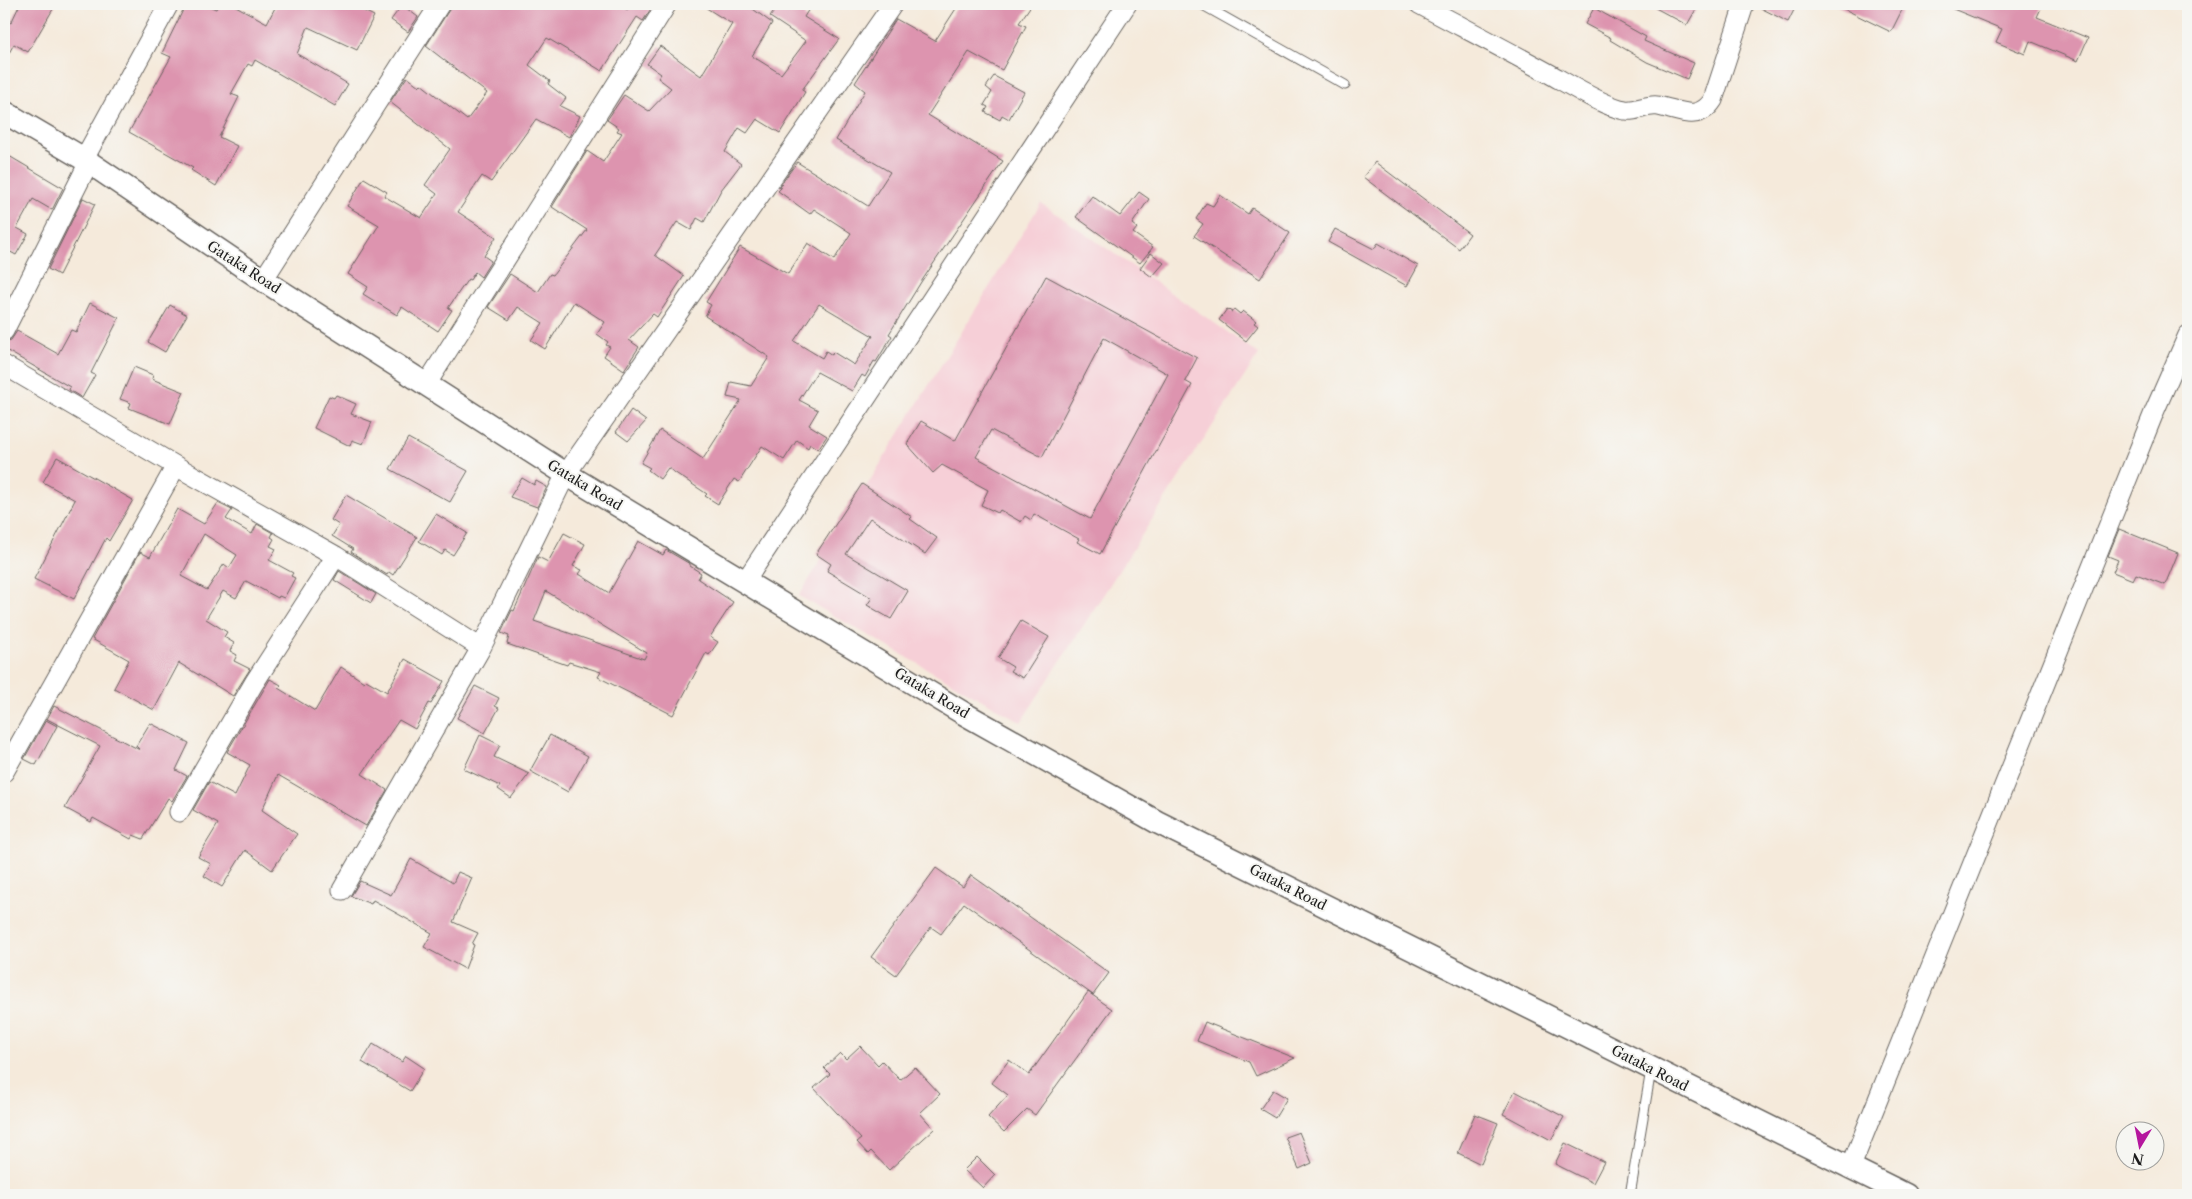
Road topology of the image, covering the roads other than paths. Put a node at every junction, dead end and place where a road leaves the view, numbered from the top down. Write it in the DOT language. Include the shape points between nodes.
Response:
graph roads {
  1 [pos="440,4"];
  2 [pos="667,4"];
  3 [pos="893,4"];
  4 [pos="1127,4"];
  5 [pos="1201,4"];
  6 [pos="1418,4"];
  7 [pos="163,6"];
  8 [pos="1743,8"];
  9 [pos="1345,86"];
  10 [pos="4,112"];
  11 [pos="86,162"];
  12 [pos="263,280"];
  13 [pos="4,331"];
  14 [pos="2188,335"];
  15 [pos="4,365"];
  16 [pos="426,384"];
  17 [pos="176,466"];
  18 [pos="566,474"];
  19 [pos="336,556"];
  20 [pos="746,580"];
  21 [pos="481,648"];
  22 [pos="4,772"];
  23 [pos="179,812"];
  24 [pos="342,890"];
  25 [pos="1651,1069"];
  26 [pos="1850,1169"];
  27 [pos="1630,1195"];
  28 [pos="1906,1195"];
  1 -- 12 [label="street"];
  2 -- 16 [label="street"];
  3 -- 18 [label="street"];
  4 -- 20 [label="street"];
  5 -- 9 [label="lane"];
  6 -- 8 [label="street" via="1617,108 1632,110 1656,106 1686,113 1707,109 1713,100"];
  7 -- 11 [label="street"];
  10 -- 11 [label="street, Gataka Road"];
  11 -- 12 [label="street, Gataka Road"];
  11 -- 13 [label="street"];
  12 -- 16 [label="street, Gataka Road"];
  14 -- 26 [label="street"];
  15 -- 17 [label="street"];
  16 -- 18 [label="street, Gataka Road"];
  17 -- 19 [label="street"];
  17 -- 22 [label="street"];
  18 -- 20 [label="street, Gataka Road"];
  18 -- 21 [label="street"];
  19 -- 21 [label="street"];
  19 -- 23 [label="street" via="254,683"];
  20 -- 25 [label="street, Gataka Road" via="963,712 1157,822"];
  21 -- 24 [label="street"];
  25 -- 26 [label="street, Gataka Road"];
  25 -- 27 [label="lane"];
  26 -- 28 [label="street, Gataka Road"];
}
